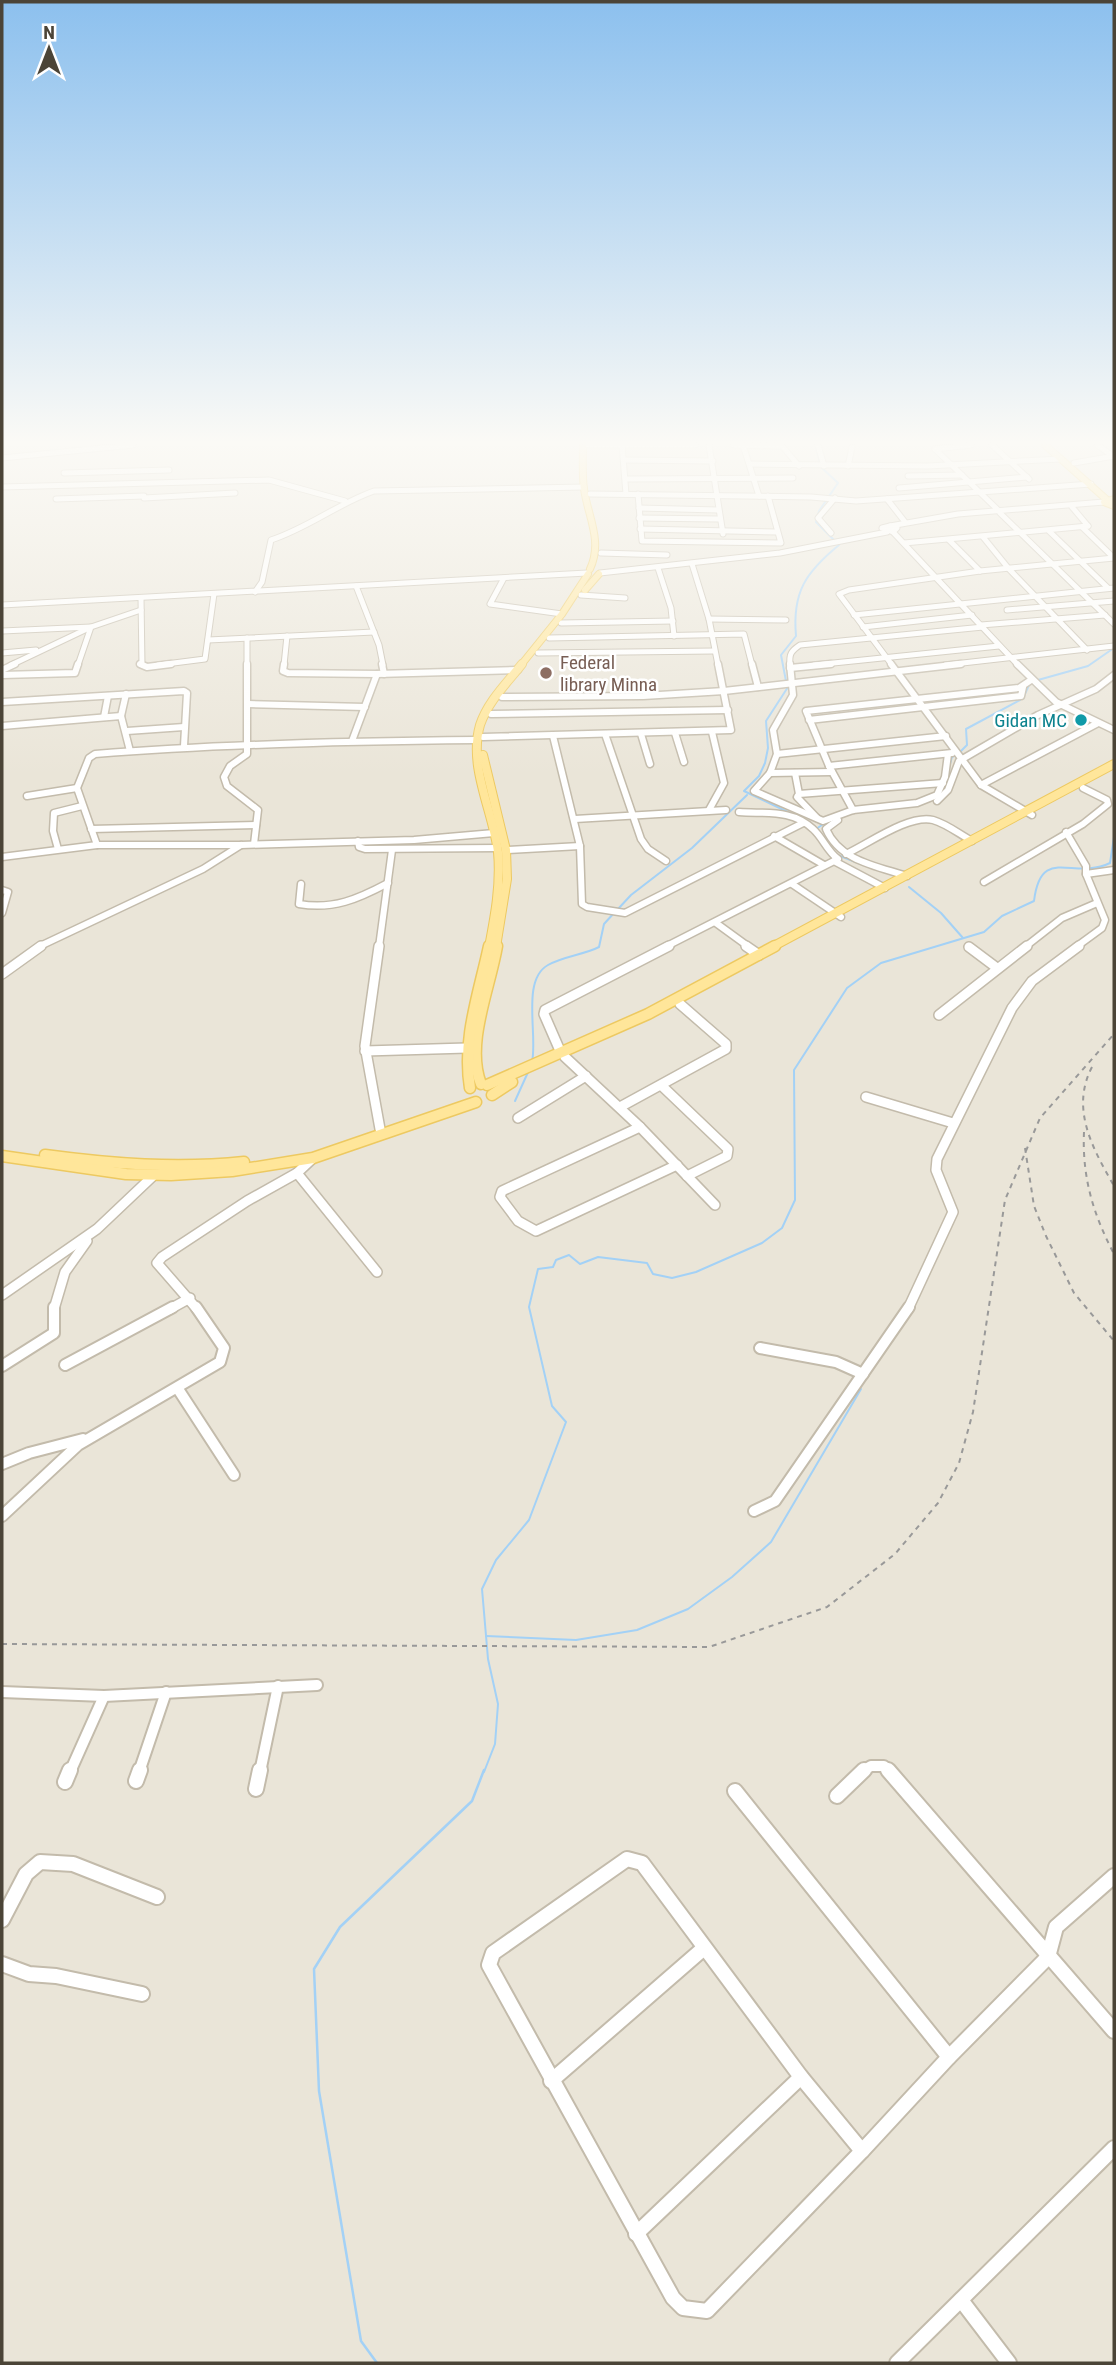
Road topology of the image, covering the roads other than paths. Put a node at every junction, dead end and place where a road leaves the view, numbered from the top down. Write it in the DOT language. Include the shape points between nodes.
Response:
graph roads {
  1 [pos="268,555"];
  2 [pos="595,555"];
  3 [pos="600,555"];
  4 [pos="667,555"];
  5 [pos="736,555"];
  6 [pos="748,555"];
  7 [pos="916,555"];
  8 [pos="964,555"];
  9 [pos="998,555"];
  10 [pos="1044,555"];
  11 [pos="1076,555"];
  12 [pos="717,558"];
  13 [pos="1114,558"];
  14 [pos="1082,561"];
  15 [pos="692,564"];
  16 [pos="1053,564"];
  17 [pos="661,566"];
  18 [pos="1009,569"];
  19 [pos="980,571"];
  20 [pos="594,572"];
  21 [pos="937,576"];
  22 [pos="504,578"];
  23 [pos="356,586"];
  24 [pos="1111,588"];
  25 [pos="1079,591"];
  26 [pos="255,592"];
  27 [pos="214,594"];
  28 [pos="581,594"];
  29 [pos="1033,595"];
  30 [pos="141,598"];
  31 [pos="625,598"];
  32 [pos="1114,601"];
  33 [pos="961,602"];
  34 [pos="1092,603"];
  35 [pos="2,605"];
  36 [pos="1045,607"];
  37 [pos="141,610"];
  38 [pos="1007,610"];
  39 [pos="854,615"];
  40 [pos="972,615"];
  41 [pos="1105,615"];
  42 [pos="561,618"];
  43 [pos="709,619"];
  44 [pos="786,620"];
  45 [pos="1057,620"];
  46 [pos="673,621"];
  47 [pos="1114,624"];
  48 [pos="982,626"];
  49 [pos="90,627"];
  50 [pos="863,627"];
  51 [pos="2,631"];
  52 [pos="374,632"];
  53 [pos="712,635"];
  54 [pos="287,636"];
  55 [pos="674,636"];
  56 [pos="247,638"];
  57 [pos="549,638"];
  58 [pos="871,638"];
  59 [pos="208,640"];
  60 [pos="999,646"];
  61 [pos="1114,647"];
  62 [pos="41,650"];
  63 [pos="1087,650"];
  64 [pos="715,651"];
  65 [pos="2,653"];
  66 [pos="538,653"];
  67 [pos="886,658"];
  68 [pos="1010,658"];
  69 [pos="790,668"];
  70 [pos="518,670"];
  71 [pos="896,671"];
  72 [pos="2,673"];
  73 [pos="381,674"];
  74 [pos="1114,675"];
  75 [pos="1031,680"];
  76 [pos="791,684"];
  77 [pos="758,687"];
  78 [pos="1023,687"];
  79 [pos="724,691"];
  80 [pos="126,695"];
  81 [pos="108,696"];
  82 [pos="502,698"];
  83 [pos="916,698"];
  84 [pos="2,702"];
  85 [pos="248,704"];
  86 [pos="1060,704"];
  87 [pos="365,707"];
  88 [pos="923,708"];
  89 [pos="728,710"];
  90 [pos="491,714"];
  91 [pos="121,716"];
  92 [pos="104,717"];
  93 [pos="809,720"];
  94 [pos="1098,723"];
  95 [pos="2,726"];
  96 [pos="184,727"];
  97 [pos="1114,730"];
  98 [pos="127,731"];
  99 [pos="712,732"];
  100 [pos="641,733"];
  101 [pos="674,733"];
  102 [pos="605,734"];
  103 [pos="552,736"];
  104 [pos="946,736"];
  105 [pos="480,738"];
  106 [pos="352,741"];
  107 [pos="184,746"];
  108 [pos="246,747"];
  109 [pos="130,751"];
  110 [pos="824,751"];
  111 [pos="777,754"];
  112 [pos="948,754"];
  113 [pos="960,755"];
  114 [pos="684,762"];
  115 [pos="650,764"];
  116 [pos="1114,764"];
  117 [pos="831,769"];
  118 [pos="1114,770"];
  119 [pos="770,773"];
  120 [pos="795,773"];
  121 [pos="943,783"];
  122 [pos="981,785"];
  123 [pos="77,788"];
  124 [pos="1083,788"];
  125 [pos="844,792"];
  126 [pos="799,794"];
  127 [pos="27,796"];
  128 [pos="82,806"];
  129 [pos="709,810"];
  130 [pos="726,810"];
  131 [pos="853,810"];
  132 [pos="739,812"];
  133 [pos="1030,813"];
  134 [pos="632,815"];
  135 [pos="575,819"];
  136 [pos="821,822"];
  137 [pos="803,823"];
  138 [pos="256,825"];
  139 [pos="90,829"];
  140 [pos="1066,832"];
  141 [pos="494,833"];
  142 [pos="774,836"];
  143 [pos="358,841"];
  144 [pos="972,841"];
  145 [pos="254,844"];
  146 [pos="97,845"];
  147 [pos="241,845"];
  148 [pos="580,846"];
  149 [pos="58,849"];
  150 [pos="502,849"];
  151 [pos="393,850"];
  152 [pos="846,854"];
  153 [pos="2,857"];
  154 [pos="666,861"];
  155 [pos="834,861"];
  156 [pos="824,865"];
  157 [pos="1114,870"];
  158 [pos="1086,871"];
  159 [pos="907,876"];
  160 [pos="984,882"];
  161 [pos="388,883"];
  162 [pos="301,884"];
  163 [pos="792,884"];
  164 [pos="885,888"];
  165 [pos="2,890"];
  166 [pos="1097,903"];
  167 [pos="613,909"];
  168 [pos="2,913"];
  169 [pos="623,913"];
  170 [pos="839,916"];
  171 [pos="716,923"];
  172 [pos="969,947"];
  173 [pos="759,955"];
  174 [pos="997,968"];
  175 [pos="2,974"];
  176 [pos="680,1004"];
  177 [pos="939,1015"];
  178 [pos="467,1048"];
  179 [pos="365,1051"];
  180 [pos="563,1055"];
  181 [pos="586,1076"];
  182 [pos="662,1086"];
  183 [pos="487,1088"];
  184 [pos="468,1090"];
  185 [pos="866,1097"];
  186 [pos="476,1102"];
  187 [pos="620,1107"];
  188 [pos="517,1118"];
  189 [pos="953,1123"];
  190 [pos="640,1127"];
  191 [pos="380,1129"];
  192 [pos="2,1149"];
  193 [pos="2,1156"];
  194 [pos="313,1158"];
  195 [pos="677,1165"];
  196 [pos="298,1173"];
  197 [pos="154,1175"];
  198 [pos="687,1176"];
  199 [pos="715,1205"];
  200 [pos="97,1229"];
  201 [pos="377,1272"];
  202 [pos="2,1295"];
  203 [pos="190,1298"];
  204 [pos="760,1348"];
  205 [pos="65,1365"];
  206 [pos="2,1366"];
  207 [pos="863,1374"];
  208 [pos="178,1390"];
  209 [pos="89,1437"];
  210 [pos="2,1464"];
  211 [pos="234,1475"];
  212 [pos="754,1511"];
  213 [pos="2,1516"];
  214 [pos="317,1685"];
  215 [pos="278,1686"];
  216 [pos="2,1692"];
  217 [pos="166,1692"];
  218 [pos="104,1696"];
  219 [pos="136,1781"];
  220 [pos="65,1782"];
  221 [pos="256,1789"];
  222 [pos="735,1791"];
  223 [pos="836,1796"];
  224 [pos="1114,1876"];
  225 [pos="157,1897"];
  226 [pos="2,1920"];
  227 [pos="704,1948"];
  228 [pos="1048,1957"];
  229 [pos="2,1964"];
  230 [pos="142,1994"];
  231 [pos="1114,2031"];
  232 [pos="949,2056"];
  233 [pos="801,2077"];
  234 [pos="551,2081"];
  235 [pos="1114,2148"];
  236 [pos="862,2151"];
  237 [pos="636,2234"];
  238 [pos="961,2300"];
  239 [pos="897,2363"];
  240 [pos="1009,2363"];
  1 -- 26 [label="street"];
  2 -- 20 [label="main road"];
  3 -- 20 [label="main road"];
  4 -- 17 [label="street"];
  5 -- 12 [label="street"];
  6 -- 15 [label="street"];
  7 -- 21 [label="street"];
  8 -- 19 [label="street"];
  9 -- 18 [label="street"];
  10 -- 16 [label="street"];
  11 -- 14 [label="street"];
  12 -- 17 [label="street"];
  13 -- 14 [label="street"];
  14 -- 16 [label="street"];
  14 -- 24 [label="street"];
  15 -- 17 [label="street"];
  15 -- 43 [label="street"];
  16 -- 18 [label="street"];
  16 -- 25 [label="street"];
  17 -- 20 [label="street"];
  17 -- 46 [label="street"];
  18 -- 19 [label="street"];
  18 -- 29 [label="street"];
  19 -- 21 [label="street"];
  20 -- 22 [label="street"];
  20 -- 28 [label="main road"];
  20 -- 42 [label="main road"];
  21 -- 33 [label="street"];
  21 -- 39 [label="street" via="841,592"];
  22 -- 23 [label="street"];
  22 -- 42 [label="street" via="490,604"];
  23 -- 26 [label="street"];
  23 -- 52 [label="street"];
  24 -- 25 [label="street"];
  25 -- 29 [label="street"];
  25 -- 34 [label="street"];
  26 -- 27 [label="street"];
  27 -- 30 [label="street"];
  27 -- 59 [label="street"];
  28 -- 31 [label="street"];
  28 -- 42 [label="main road"];
  29 -- 33 [label="street"];
  29 -- 36 [label="street"];
  30 -- 35 [label="street"];
  30 -- 37 [label="street"];
  32 -- 34 [label="street"];
  33 -- 39 [label="street"];
  33 -- 40 [label="street"];
  34 -- 36 [label="street"];
  34 -- 41 [label="street"];
  36 -- 38 [label="street"];
  36 -- 45 [label="street"];
  37 -- 49 [label="street"];
  37 -- 59 [label="street" via="142,667 204,660"];
  39 -- 50 [label="street"];
  40 -- 48 [label="street"];
  40 -- 50 [label="street"];
  41 -- 45 [label="street"];
  41 -- 47 [label="street"];
  42 -- 46 [label="street"];
  42 -- 57 [label="main road"];
  42 -- 70 [label="main road"];
  43 -- 44 [label="street"];
  43 -- 53 [label="street"];
  45 -- 48 [label="street"];
  45 -- 63 [label="street"];
  46 -- 55 [label="street"];
  48 -- 58 [label="street"];
  48 -- 60 [label="street"];
  49 -- 51 [label="street"];
  49 -- 62 [label="street"];
  49 -- 72 [label="street" via="75,673"];
  50 -- 58 [label="street"];
  52 -- 54 [label="street"];
  52 -- 73 [label="street" via="381,649"];
  53 -- 55 [label="street"];
  53 -- 64 [label="street"];
  53 -- 77 [label="street" via="746,635"];
  54 -- 56 [label="street"];
  54 -- 73 [label="street" via="284,673"];
  55 -- 57 [label="street"];
  56 -- 59 [label="street"];
  56 -- 85 [label="street"];
  57 -- 66 [label="main road"];
  58 -- 67 [label="street"];
  58 -- 69 [label="street" via="800,645 789,656"];
  60 -- 67 [label="street"];
  60 -- 68 [label="street"];
  61 -- 63 [label="street"];
  62 -- 65 [label="street"];
  62 -- 72 [label="street"];
  63 -- 68 [label="street"];
  64 -- 66 [label="street"];
  64 -- 79 [label="street"];
  66 -- 82 [label="main road"];
  67 -- 69 [label="street"];
  67 -- 71 [label="street"];
  68 -- 71 [label="street"];
  68 -- 75 [label="street"];
  69 -- 76 [label="street"];
  70 -- 73 [label="street"];
  70 -- 105 [label="main road" via="487,708 478,725"];
  71 -- 76 [label="street"];
  71 -- 83 [label="street"];
  73 -- 87 [label="street"];
  74 -- 86 [label="street" via="1096,690"];
  75 -- 78 [label="street"];
  75 -- 86 [label="street"];
  76 -- 77 [label="street"];
  76 -- 111 [label="street" via="793,695 774,730"];
  77 -- 79 [label="street"];
  78 -- 83 [label="street"];
  78 -- 88 [label="street" via="1021,696"];
  79 -- 82 [label="street"];
  79 -- 89 [label="street"];
  80 -- 81 [label="street"];
  80 -- 91 [label="street"];
  80 -- 96 [label="street" via="187,693"];
  81 -- 84 [label="street"];
  81 -- 92 [label="street"];
  82 -- 90 [label="main road"];
  83 -- 88 [label="street"];
  83 -- 93 [label="street" via="807,710"];
  85 -- 87 [label="street"];
  85 -- 108 [label="street"];
  86 -- 94 [label="street"];
  86 -- 113 [label="street"];
  87 -- 106 [label="street"];
  88 -- 93 [label="street"];
  88 -- 104 [label="street"];
  89 -- 90 [label="street"];
  89 -- 99 [label="street" via="732,729"];
  90 -- 105 [label="main road"];
  91 -- 92 [label="street"];
  91 -- 98 [label="street"];
  92 -- 95 [label="street"];
  93 -- 110 [label="street"];
  94 -- 97 [label="street"];
  94 -- 122 [label="street"];
  96 -- 98 [label="street"];
  96 -- 107 [label="street"];
  98 -- 109 [label="street"];
  99 -- 101 [label="street"];
  99 -- 129 [label="street" via="724,783"];
  100 -- 101 [label="street"];
  100 -- 102 [label="street"];
  100 -- 115 [label="street"];
  101 -- 114 [label="street"];
  102 -- 103 [label="street"];
  102 -- 134 [label="street"];
  103 -- 105 [label="street"];
  103 -- 135 [label="street"];
  104 -- 110 [label="street"];
  104 -- 113 [label="street"];
  105 -- 106 [label="street"];
  105 -- 141 [label="main road" via="479,772"];
  105 -- 150 [label="main road"];
  106 -- 108 [label="street"];
  107 -- 108 [label="street"];
  107 -- 109 [label="street"];
  108 -- 138 [label="street" via="247,754 226,770 224,781 256,806"];
  109 -- 123 [label="street" via="91,756"];
  110 -- 111 [label="street"];
  110 -- 117 [label="street"];
  111 -- 119 [label="street"];
  112 -- 113 [label="street"];
  112 -- 117 [label="street"];
  112 -- 121 [label="street"];
  113 -- 122 [label="street"];
  113 -- 152 [label="street" via="948,790 937,800 916,808 855,814 828,827 831,841"];
  116 -- 133 [label="main road"];
  117 -- 120 [label="street"];
  117 -- 125 [label="street"];
  118 -- 124 [label="main road"];
  119 -- 120 [label="street"];
  119 -- 136 [label="street" via="755,793"];
  120 -- 126 [label="street"];
  121 -- 125 [label="street"];
  121 -- 131 [label="street" via="937,795 917,803"];
  122 -- 133 [label="street"];
  123 -- 127 [label="street"];
  123 -- 128 [label="street"];
  124 -- 133 [label="main road"];
  124 -- 140 [label="street" via="1108,804"];
  125 -- 126 [label="street"];
  125 -- 131 [label="street"];
  126 -- 136 [label="street"];
  128 -- 139 [label="street"];
  128 -- 149 [label="street" via="54,813"];
  129 -- 130 [label="street"];
  129 -- 134 [label="street"];
  131 -- 136 [label="street"];
  132 -- 137 [label="street" via="782,812"];
  133 -- 144 [label="main road"];
  133 -- 170 [label="main road"];
  134 -- 135 [label="street"];
  134 -- 154 [label="street" via="644,845"];
  135 -- 148 [label="street"];
  137 -- 142 [label="street"];
  137 -- 155 [label="street" via="838,859"];
  138 -- 139 [label="street"];
  138 -- 145 [label="street"];
  139 -- 146 [label="street"];
  140 -- 158 [label="street"];
  140 -- 160 [label="street"];
  141 -- 143 [label="street"];
  141 -- 150 [label="main road"];
  142 -- 156 [label="street"];
  142 -- 169 [label="street"];
  143 -- 145 [label="street"];
  143 -- 151 [label="street" via="361,849"];
  144 -- 152 [label="street" via="922,819"];
  144 -- 159 [label="main road"];
  145 -- 147 [label="street"];
  146 -- 147 [label="street"];
  146 -- 149 [label="street"];
  147 -- 175 [label="street" via="208,868 38,947"];
  148 -- 150 [label="street"];
  148 -- 167 [label="street" via="582,904"];
  149 -- 153 [label="street"];
  150 -- 151 [label="street"];
  150 -- 178 [label="main road" via="495,911"];
  150 -- 183 [label="main road" via="507,879 504,910 475,1049 476,1071"];
  151 -- 161 [label="street"];
  152 -- 159 [label="street"];
  155 -- 156 [label="street"];
  155 -- 164 [label="street"];
  156 -- 163 [label="street"];
  157 -- 158 [label="street"];
  158 -- 166 [label="street"];
  159 -- 164 [label="main road"];
  161 -- 162 [label="street" via="350,903 334,906 299,904"];
  161 -- 179 [label="street"];
  163 -- 170 [label="street"];
  163 -- 171 [label="street"];
  164 -- 170 [label="main road"];
  165 -- 168 [label="street" via="8,897"];
  166 -- 174 [label="street" via="1062,918"];
  166 -- 189 [label="street" via="1105,920 1102,928 1032,981 1012,1008"];
  167 -- 169 [label="street"];
  170 -- 173 [label="main road"];
  170 -- 176 [label="main road"];
  171 -- 173 [label="street"];
  171 -- 180 [label="street" via="545,1010"];
  172 -- 174 [label="street"];
  173 -- 180 [label="main road"];
  174 -- 177 [label="street"];
  176 -- 180 [label="main road"];
  176 -- 182 [label="street" via="727,1046"];
  178 -- 179 [label="street"];
  178 -- 184 [label="main road"];
  179 -- 191 [label="street"];
  180 -- 181 [label="street"];
  180 -- 183 [label="main road"];
  181 -- 187 [label="street"];
  181 -- 188 [label="street"];
  182 -- 187 [label="street"];
  182 -- 198 [label="street" via="729,1149 727,1156"];
  183 -- 184 [label="main road"];
  183 -- 186 [label="main road" via="488,1100"];
  184 -- 186 [label="main road" via="469,1098"];
  184 -- 191 [label="main road"];
  185 -- 189 [label="street"];
  186 -- 194 [label="main road"];
  187 -- 190 [label="street"];
  189 -- 207 [label="street" via="936,1170 953,1212 904,1318"];
  190 -- 195 [label="street"];
  190 -- 195 [label="street" via="502,1191 499,1197 517,1221 536,1231"];
  191 -- 192 [label="main road" via="295,1154 201,1167 134,1167"];
  193 -- 197 [label="main road"];
  194 -- 196 [label="street"];
  194 -- 197 [label="main road" via="232,1171"];
  195 -- 198 [label="street"];
  196 -- 201 [label="street"];
  196 -- 203 [label="street" via="162,1257 157,1263 160,1269"];
  197 -- 200 [label="street"];
  198 -- 199 [label="street"];
  200 -- 202 [label="street"];
  200 -- 206 [label="street" via="65,1270 52,1318 54,1333"];
  203 -- 205 [label="street"];
  203 -- 208 [label="street" via="224,1348 220,1362"];
  204 -- 207 [label="street" via="835,1362"];
  207 -- 212 [label="street" via="775,1501"];
  208 -- 209 [label="street"];
  208 -- 211 [label="street"];
  209 -- 210 [label="street"];
  209 -- 213 [label="street"];
  214 -- 215 [label="street"];
  215 -- 217 [label="street"];
  215 -- 221 [label="street"];
  216 -- 218 [label="street"];
  217 -- 218 [label="street"];
  217 -- 219 [label="street"];
  218 -- 220 [label="street"];
  222 -- 232 [label="street"];
  223 -- 228 [label="street" via="869,1766 884,1766"];
  224 -- 228 [label="street" via="1056,1927"];
  225 -- 226 [label="street" via="53,1859 29,1869"];
  227 -- 233 [label="street"];
  227 -- 234 [label="street"];
  227 -- 234 [label="street" via="642,1863 627,1859 493,1953 489,1965"];
  228 -- 231 [label="street"];
  228 -- 232 [label="street"];
  229 -- 230 [label="street" via="29,1974"];
  232 -- 236 [label="street"];
  233 -- 236 [label="street"];
  233 -- 237 [label="street"];
  234 -- 237 [label="street"];
  235 -- 238 [label="street"];
  236 -- 237 [label="street" via="707,2311 684,2308 673,2298"];
  238 -- 239 [label="street"];
  238 -- 240 [label="street"];
}
